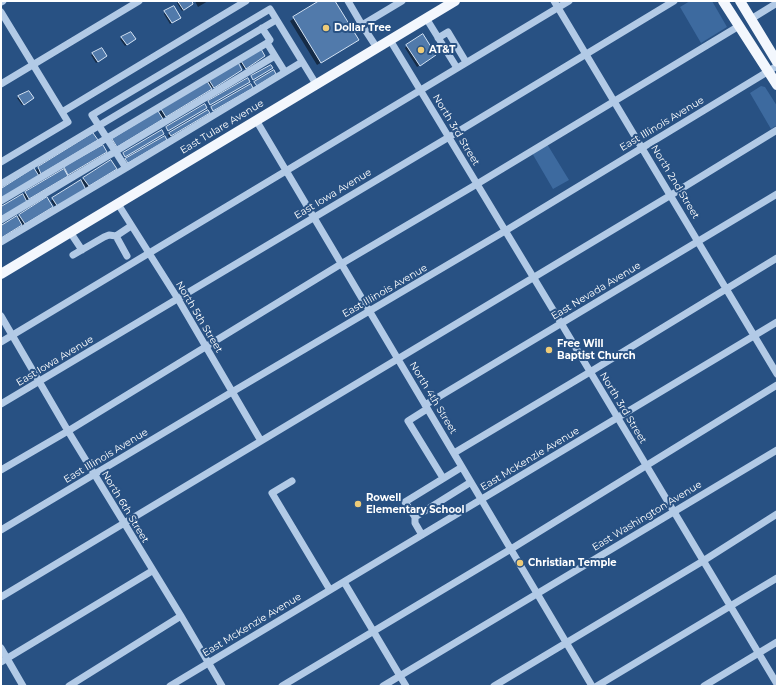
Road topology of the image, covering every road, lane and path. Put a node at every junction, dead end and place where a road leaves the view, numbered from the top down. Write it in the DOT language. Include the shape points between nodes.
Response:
graph roads {
  1 [pos="139,1"];
  2 [pos="246,1"];
  3 [pos="402,1"];
  4 [pos="454,1"];
  5 [pos="569,1"];
  6 [pos="674,1"];
  7 [pos="723,1"];
  8 [pos="731,1"];
  9 [pos="740,1"];
  10 [pos="351,2"];
  11 [pos="777,3"];
  12 [pos="556,4"];
  13 [pos="1,12"];
  14 [pos="749,16"];
  15 [pos="426,18"];
  16 [pos="276,20"];
  17 [pos="362,24"];
  18 [pos="739,26"];
  19 [pos="262,28"];
  20 [pos="438,38"];
  21 [pos="390,40"];
  22 [pos="267,43"];
  23 [pos="377,48"];
  24 [pos="586,55"];
  25 [pos="275,56"];
  26 [pos="302,62"];
  27 [pos="466,62"];
  28 [pos="777,62"];
  29 [pos="33,65"];
  30 [pos="457,68"];
  31 [pos="772,68"];
  32 [pos="285,72"];
  33 [pos="1,84"];
  34 [pos="316,84"];
  35 [pos="777,85"];
  36 [pos="420,90"];
  37 [pos="614,102"];
  38 [pos="62,112"];
  39 [pos="256,120"];
  40 [pos="99,126"];
  41 [pos="777,130"];
  42 [pos="106,137"];
  43 [pos="449,137"];
  44 [pos="642,148"];
  45 [pos="115,152"];
  46 [pos="1,162"];
  47 [pos="126,168"];
  48 [pos="286,171"];
  49 [pos="1,184"];
  50 [pos="477,184"];
  51 [pos="777,194"];
  52 [pos="671,195"];
  53 [pos="1,201"];
  54 [pos="118,204"];
  55 [pos="314,217"];
  56 [pos="1,220"];
  57 [pos="131,226"];
  58 [pos="505,231"];
  59 [pos="70,232"];
  60 [pos="116,236"];
  61 [pos="1,242"];
  62 [pos="698,242"];
  63 [pos="82,250"];
  64 [pos="148,254"];
  65 [pos="73,255"];
  66 [pos="127,256"];
  67 [pos="777,258"];
  68 [pos="342,264"];
  69 [pos="1,274"];
  70 [pos="533,278"];
  71 [pos="726,289"];
  72 [pos="178,299"];
  73 [pos="370,311"];
  74 [pos="1,316"];
  75 [pos="777,322"];
  76 [pos="561,323"];
  77 [pos="13,335"];
  78 [pos="754,336"];
  79 [pos="1,342"];
  80 [pos="206,348"];
  81 [pos="398,358"];
  82 [pos="590,372"];
  83 [pos="777,374"];
  84 [pos="39,382"];
  85 [pos="777,385"];
  86 [pos="232,392"];
  87 [pos="1,404"];
  88 [pos="426,407"];
  89 [pos="617,418"];
  90 [pos="68,431"];
  91 [pos="261,441"];
  92 [pos="777,450"];
  93 [pos="454,453"];
  94 [pos="646,465"];
  95 [pos="462,467"];
  96 [pos="1,470"];
  97 [pos="94,474"];
  98 [pos="443,478"];
  99 [pos="292,481"];
  100 [pos="471,482"];
  101 [pos="481,499"];
  102 [pos="674,512"];
  103 [pos="777,514"];
  104 [pos="414,517"];
  105 [pos="123,524"];
  106 [pos="1,530"];
  107 [pos="422,535"];
  108 [pos="511,549"];
  109 [pos="703,561"];
  110 [pos="152,571"];
  111 [pos="777,578"];
  112 [pos="344,582"];
  113 [pos="330,590"];
  114 [pos="537,593"];
  115 [pos="1,597"];
  116 [pos="730,606"];
  117 [pos="181,616"];
  118 [pos="373,631"];
  119 [pos="777,642"];
  120 [pos="566,643"];
  121 [pos="1,648"];
  122 [pos="759,653"];
  123 [pos="4,660"];
  124 [pos="208,663"];
  125 [pos="400,676"];
  126 [pos="777,684"];
  127 [pos="23,686"];
  128 [pos="69,686"];
  129 [pos="170,686"];
  130 [pos="222,686"];
  131 [pos="282,686"];
  132 [pos="383,686"];
  133 [pos="406,686"];
  134 [pos="494,686"];
  135 [pos="592,686"];
  136 [pos="597,686"];
  137 [pos="704,686"];
  1 -- 29 [label="street"];
  2 -- 38 [label="street"];
  3 -- 17 [label="street"];
  4 -- 15 [label="main road, East Tulare Avenue"];
  5 -- 12 [label="street"];
  6 -- 24 [label="street, East Iowa Avenue"];
  7 -- 18 [label="main road"];
  8 -- 14 [label="main road" via="737,9"];
  9 -- 14 [label="main road"];
  10 -- 17 [label="street"];
  11 -- 14 [label="street"];
  12 -- 24 [label="street, North 2nd Street"];
  12 -- 27 [label="street"];
  13 -- 29 [label="street"];
  14 -- 28 [label="main road"];
  15 -- 20 [label="street"];
  15 -- 21 [label="main road, East Tulare Avenue"];
  16 -- 19 [label="street"];
  16 -- 26 [label="street"];
  16 -- 40 [label="street" via="270,9 92,114"];
  17 -- 23 [label="street"];
  18 -- 31 [label="main road"];
  18 -- 37 [label="street"];
  19 -- 22 [label="street" via="270,40"];
  19 -- 40 [label="street"];
  20 -- 27 [label="street" via="448,32"];
  20 -- 30 [label="street"];
  21 -- 23 [label="main road, East Tulare Avenue"];
  21 -- 36 [label="street, North 3rd Street"];
  22 -- 25 [label="street"];
  22 -- 42 [label="street"];
  23 -- 34 [label="main road, East Tulare Avenue"];
  24 -- 37 [label="street, North 2nd Street"];
  24 -- 43 [label="street, East Iowa Avenue"];
  25 -- 32 [label="street"];
  25 -- 45 [label="street"];
  26 -- 32 [label="street"];
  26 -- 34 [label="street"];
  27 -- 30 [label="street"];
  29 -- 33 [label="street"];
  29 -- 38 [label="street"];
  30 -- 36 [label="street"];
  31 -- 35 [label="main road"];
  31 -- 44 [label="street, East Illinois Avenue"];
  32 -- 47 [label="street"];
  34 -- 39 [label="main road, East Tulare Avenue"];
  36 -- 43 [label="street, North 3rd Street"];
  36 -- 48 [label="street"];
  37 -- 44 [label="street, North 2nd Street"];
  37 -- 50 [label="street"];
  38 -- 46 [label="street" via="68,122"];
  39 -- 48 [label="street, North 4th Street"];
  39 -- 54 [label="main road, East Tulare Avenue"];
  40 -- 42 [label="street"];
  40 -- 49 [label="street"];
  41 -- 52 [label="street"];
  42 -- 45 [label="street"];
  42 -- 53 [label="street"];
  43 -- 50 [label="street, North 3rd Street"];
  43 -- 55 [label="street, East Iowa Avenue"];
  44 -- 52 [label="street, North 2nd Street"];
  44 -- 58 [label="street, East Illinois Avenue"];
  45 -- 47 [label="street"];
  45 -- 56 [label="street"];
  47 -- 61 [label="street"];
  48 -- 55 [label="street, North 4th Street"];
  48 -- 64 [label="street"];
  50 -- 58 [label="street, North 3rd Street"];
  50 -- 68 [label="street"];
  51 -- 62 [label="street, East Nevada Avenue"];
  52 -- 62 [label="street, North 2nd Street"];
  52 -- 70 [label="street"];
  54 -- 57 [label="street, North 5th Street"];
  54 -- 59 [label="main road, East Tulare Avenue"];
  55 -- 68 [label="street, North 4th Street"];
  55 -- 72 [label="street, East Iowa Avenue"];
  57 -- 60 [label="street"];
  57 -- 64 [label="street, North 5th Street"];
  58 -- 70 [label="street, North 3rd Street"];
  58 -- 73 [label="street, East Illinois Avenue"];
  59 -- 63 [label="street"];
  59 -- 69 [label="main road, East Tulare Avenue"];
  60 -- 63 [label="street" via="104,237"];
  60 -- 66 [label="street"];
  62 -- 71 [label="street, North 2nd Street"];
  62 -- 76 [label="street, East Nevada Avenue"];
  63 -- 65 [label="street"];
  64 -- 72 [label="street, North 5th Street"];
  64 -- 77 [label="street"];
  67 -- 71 [label="street"];
  68 -- 73 [label="street, North 4th Street"];
  68 -- 80 [label="street"];
  70 -- 76 [label="street, North 3rd Street"];
  70 -- 81 [label="street"];
  71 -- 78 [label="street, North 2nd Street"];
  71 -- 82 [label="street"];
  72 -- 80 [label="street, North 5th Street"];
  72 -- 84 [label="street, East Iowa Avenue"];
  73 -- 81 [label="street, North 4th Street"];
  73 -- 86 [label="street, East Illinois Avenue"];
  74 -- 77 [label="street, North 6th Street"];
  75 -- 78 [label="street, East McKenzie Avenue"];
  76 -- 82 [label="street, North 3rd Street"];
  76 -- 88 [label="street, East Nevada Avenue"];
  77 -- 79 [label="street"];
  77 -- 84 [label="street, North 6th Street"];
  78 -- 83 [label="street, North 2nd Street"];
  78 -- 89 [label="street, East McKenzie Avenue"];
  80 -- 86 [label="street, North 5th Street"];
  80 -- 90 [label="street"];
  81 -- 88 [label="street, North 4th Street"];
  81 -- 91 [label="street"];
  82 -- 89 [label="street, North 3rd Street"];
  82 -- 93 [label="street"];
  84 -- 87 [label="street, East Iowa Avenue"];
  84 -- 90 [label="street, North 6th Street"];
  85 -- 94 [label="street"];
  86 -- 91 [label="street, North 5th Street"];
  86 -- 97 [label="street, East Illinois Avenue"];
  88 -- 93 [label="street, North 4th Street"];
  88 -- 98 [label="street, East Nevada Avenue" via="408,421"];
  89 -- 94 [label="street, North 3rd Street"];
  89 -- 101 [label="street, East McKenzie Avenue"];
  90 -- 96 [label="street"];
  90 -- 97 [label="street, North 6th Street"];
  91 -- 105 [label="street"];
  92 -- 102 [label="street, East Washington Avenue"];
  93 -- 95 [label="street, North 4th Street"];
  94 -- 102 [label="street, North 3rd Street"];
  94 -- 108 [label="street"];
  95 -- 98 [label="street"];
  95 -- 100 [label="street, North 4th Street"];
  97 -- 105 [label="street, North 6th Street"];
  97 -- 106 [label="street, East Illinois Avenue"];
  98 -- 104 [label="street" via="405,502"];
  99 -- 113 [label="street" via="272,493"];
  100 -- 101 [label="street, North 4th Street"];
  100 -- 104 [label="street"];
  101 -- 107 [label="street, East McKenzie Avenue"];
  101 -- 108 [label="street, North 4th Street"];
  102 -- 109 [label="street, North 3rd Street"];
  102 -- 114 [label="street, East Washington Avenue"];
  103 -- 109 [label="street"];
  104 -- 107 [label="street"];
  105 -- 110 [label="street, North 6th Street"];
  105 -- 115 [label="street"];
  107 -- 112 [label="street, East McKenzie Avenue"];
  108 -- 114 [label="street, North 4th Street"];
  108 -- 118 [label="street"];
  109 -- 116 [label="street, North 3rd Street"];
  109 -- 120 [label="street"];
  110 -- 117 [label="street, North 6th Street"];
  110 -- 123 [label="street"];
  111 -- 116 [label="street"];
  112 -- 113 [label="street, East McKenzie Avenue"];
  112 -- 118 [label="street"];
  113 -- 124 [label="street, East McKenzie Avenue"];
  114 -- 120 [label="street, North 4th Street"];
  114 -- 125 [label="street, East Washington Avenue"];
  116 -- 122 [label="street, North 3rd Street"];
  116 -- 136 [label="street"];
  117 -- 124 [label="street, North 6th Street"];
  117 -- 128 [label="street"];
  118 -- 125 [label="street"];
  118 -- 131 [label="street"];
  119 -- 122 [label="street"];
  120 -- 134 [label="street"];
  120 -- 135 [label="street, North 4th Street"];
  121 -- 123 [label="street"];
  122 -- 126 [label="street, North 3rd Street"];
  122 -- 137 [label="street"];
  123 -- 127 [label="street"];
  124 -- 129 [label="street, East McKenzie Avenue"];
  124 -- 130 [label="street, North 6th Street"];
  125 -- 132 [label="street, East Washington Avenue"];
  125 -- 133 [label="street"];
}
